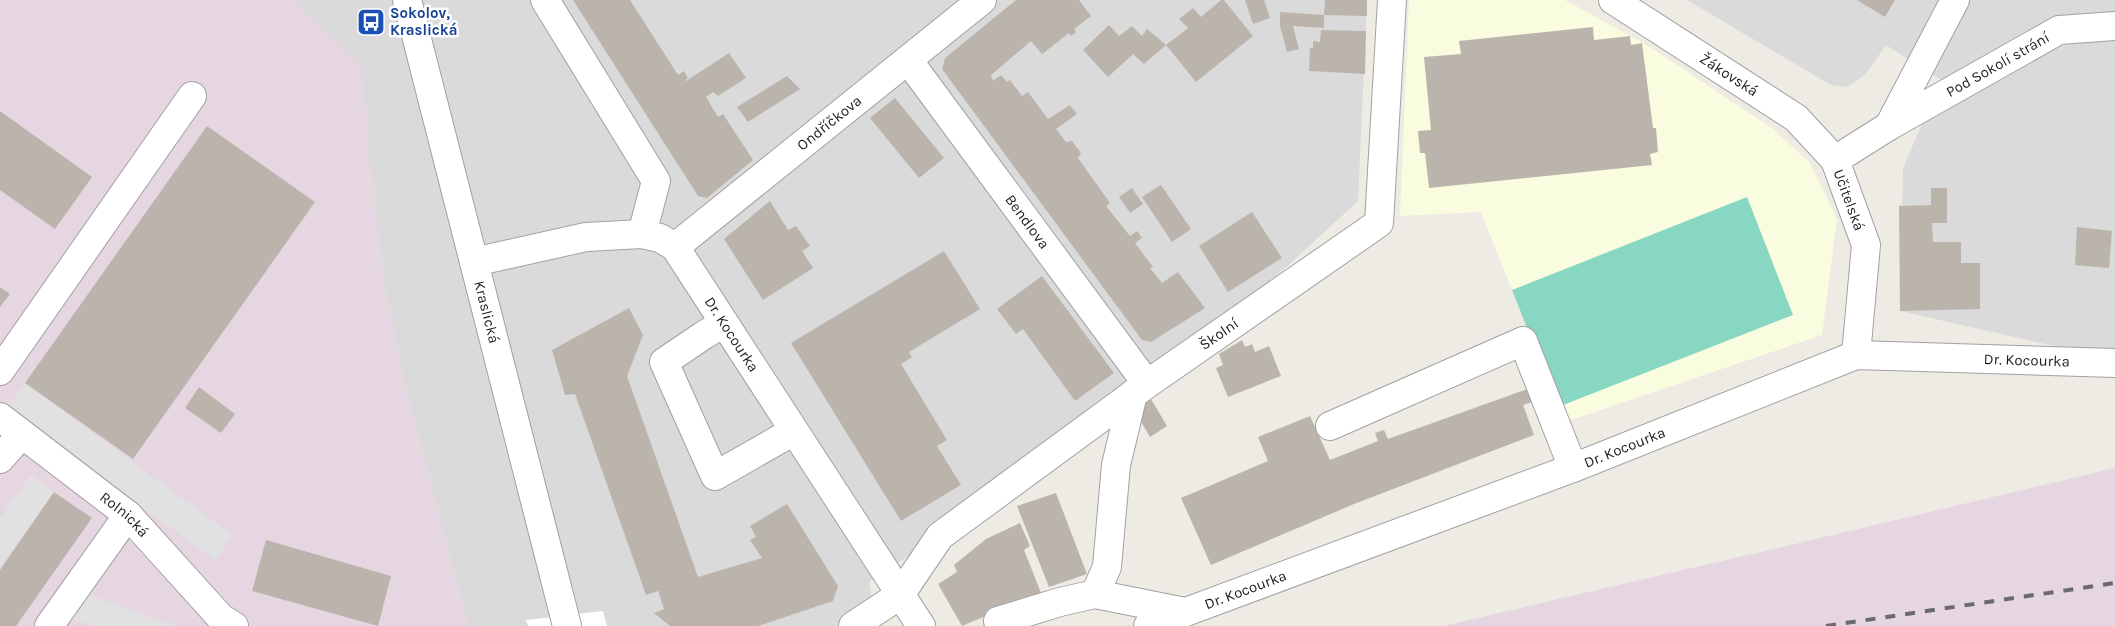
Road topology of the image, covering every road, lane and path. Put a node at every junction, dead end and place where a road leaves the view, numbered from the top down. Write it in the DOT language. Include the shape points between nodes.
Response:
graph roads {
  1 [pos="407,0"];
  2 [pos="545,0"];
  3 [pos="982,0"];
  4 [pos="1392,0"];
  5 [pos="1613,0"];
  6 [pos="1955,0"];
  7 [pos="2115,26"];
  8 [pos="908,60"];
  9 [pos="192,96"];
  10 [pos="1889,126"];
  11 [pos="1835,160"];
  12 [pos="642,234"];
  13 [pos="674,247"];
  14 [pos="474,262"];
  15 [pos="724,323"];
  16 [pos="1856,355"];
  17 [pos="2115,362"];
  18 [pos="0,371"];
  19 [pos="1140,389"];
  20 [pos="0,417"];
  21 [pos="1330,426"];
  22 [pos="794,431"];
  23 [pos="22,434"];
  24 [pos="0,459"];
  25 [pos="1573,468"];
  26 [pos="128,515"];
  27 [pos="1095,594"];
  28 [pos="900,595"];
  29 [pos="1185,612"];
  30 [pos="998,620"];
  31 [pos="566,621"];
  32 [pos="48,626"];
  33 [pos="234,626"];
  34 [pos="853,626"];
  35 [pos="921,626"];
  36 [pos="1148,626"];
  1 -- 14 [label="street, Kraslická"];
  2 -- 12 [label="street" via="656,181"];
  3 -- 8 [label="street, Ondříčkova"];
  4 -- 19 [label="street, Školní" via="1379,223"];
  5 -- 11 [label="street, Žákovská" via="1796,118"];
  6 -- 10 [label="street"];
  7 -- 10 [label="street, Pod Sokolí strání" via="2059,30"];
  8 -- 13 [label="street, Ondříčkova"];
  8 -- 19 [label="street, Bendlova"];
  9 -- 18 [label="street"];
  10 -- 11 [label="street, Učitelská"];
  11 -- 16 [label="street, Učitelská" via="1866,244"];
  12 -- 13 [label="street" via="660,238"];
  12 -- 14 [label="street" via="586,237"];
  13 -- 15 [label="street, Dr. Kocourka"];
  14 -- 31 [label="street, Kraslická"];
  15 -- 22 [label="street, Dr. Kocourka"];
  15 -- 22 [label="street" via="664,362 715,476"];
  16 -- 17 [label="street, Dr. Kocourka"];
  16 -- 25 [label="street, Dr. Kocourka"];
  19 -- 27 [label="street" via="1116,465 1107,567"];
  19 -- 28 [label="street, Školní" via="940,536"];
  20 -- 23 [label="street, Rolnická"];
  21 -- 25 [label="street" via="1523,341"];
  22 -- 28 [label="street, Dr. Kocourka"];
  23 -- 24 [label="street"];
  23 -- 26 [label="street, Rolnická"];
  25 -- 29 [label="street, Dr. Kocourka"];
  26 -- 32 [label="street"];
  26 -- 33 [label="street, Rolnická" via="221,618"];
  27 -- 29 [label="street"];
  27 -- 30 [label="street"];
  28 -- 34 [label="street"];
  28 -- 35 [label="street, Dr. Kocourka"];
  29 -- 36 [label="street, Dr. Kocourka"];
}
